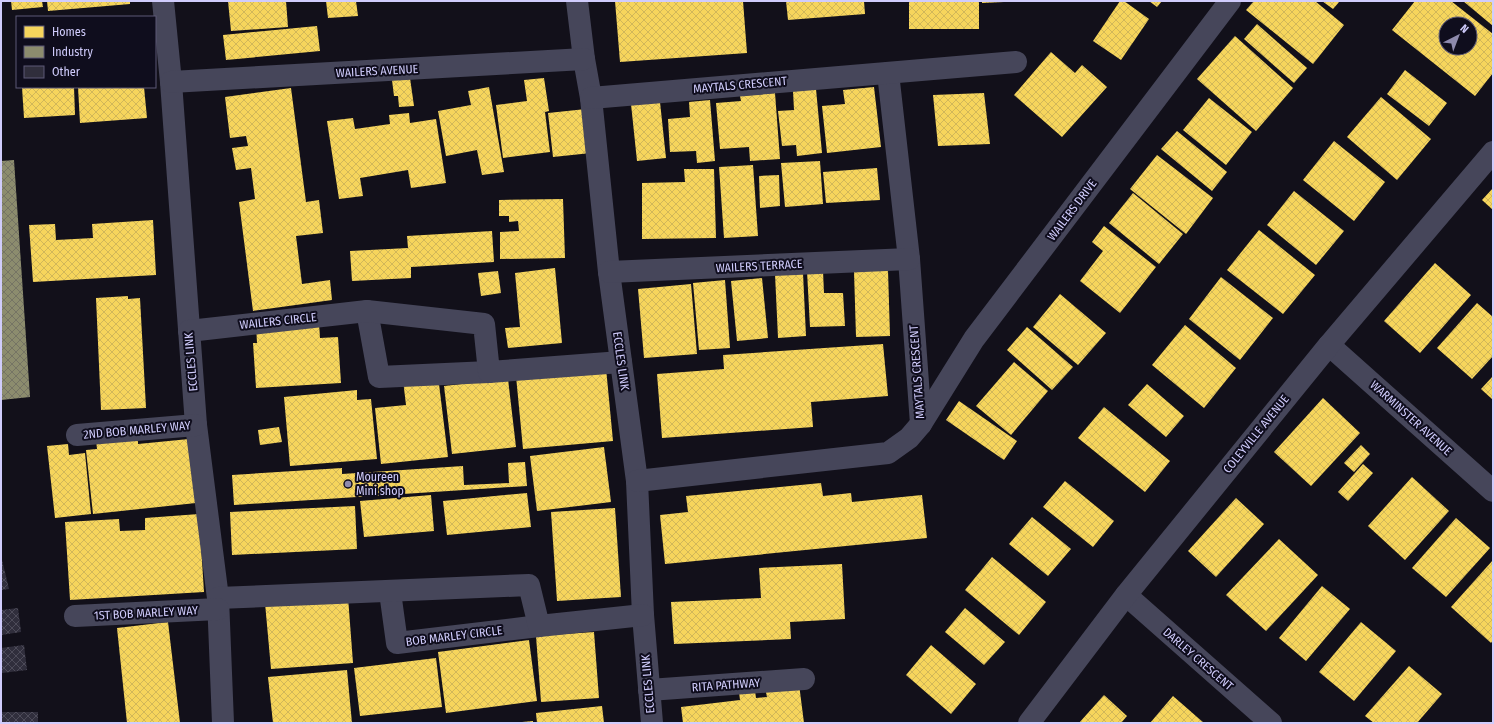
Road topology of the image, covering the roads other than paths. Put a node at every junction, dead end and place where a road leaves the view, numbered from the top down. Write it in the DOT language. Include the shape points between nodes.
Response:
graph roads {
  1 [pos="163,1"];
  2 [pos="577,1"];
  3 [pos="1230,1"];
  4 [pos="584,60"];
  5 [pos="1016,62"];
  6 [pos="888,72"];
  7 [pos="171,82"];
  8 [pos="591,98"];
  9 [pos="1493,152"];
  10 [pos="909,259"];
  11 [pos="609,272"];
  12 [pos="367,311"];
  13 [pos="189,332"];
  14 [pos="1329,345"];
  15 [pos="621,362"];
  16 [pos="489,372"];
  17 [pos="921,424"];
  18 [pos="196,425"];
  19 [pos="77,435"];
  20 [pos="638,481"];
  21 [pos="1493,490"];
  22 [pos="390,592"];
  23 [pos="1126,595"];
  24 [pos="218,604"];
  25 [pos="643,615"];
  26 [pos="75,616"];
  27 [pos="539,626"];
  28 [pos="804,679"];
  29 [pos="649,690"];
  30 [pos="223,723"];
  31 [pos="652,723"];
  32 [pos="1029,723"];
  33 [pos="1271,723"];
  1 -- 7 [label="street, ECCLES LINK"];
  2 -- 4 [label="street, ECCLES LINK"];
  3 -- 17 [label="street, WAILERS DRIVE" via="974,339"];
  4 -- 7 [label="street, WAILERS AVENUE"];
  4 -- 8 [label="street, ECCLES LINK"];
  5 -- 6 [label="street, MAYTALS CRESCENT"];
  6 -- 8 [label="street, MAYTALS CRESCENT"];
  6 -- 10 [label="street, MAYTALS CRESCENT"];
  7 -- 13 [label="street, ECCLES LINK"];
  8 -- 11 [label="street, ECCLES LINK"];
  9 -- 14 [label="street, COLEYVILLE AVENUE"];
  10 -- 11 [label="street, WAILERS TERRACE"];
  10 -- 17 [label="street, MAYTALS CRESCENT"];
  11 -- 15 [label="street, ECCLES LINK"];
  12 -- 13 [label="street, WAILERS CIRCLE"];
  12 -- 16 [label="street, WAILERS CIRCLE" via="484,324"];
  12 -- 16 [label="street" via="379,377"];
  13 -- 18 [label="street, ECCLES LINK"];
  14 -- 21 [label="street, WARMINSTER AVENUE"];
  14 -- 23 [label="street, COLEYVILLE AVENUE"];
  15 -- 16 [label="street"];
  15 -- 20 [label="street, ECCLES LINK"];
  17 -- 20 [label="street, MAYTALS CRESCENT" via="909,438 888,453"];
  18 -- 19 [label="street, 2ND BOB MARLEY WAY"];
  18 -- 24 [label="street, ECCLES LINK"];
  20 -- 25 [label="street, ECCLES LINK"];
  22 -- 24 [label="street"];
  22 -- 27 [label="street" via="529,585"];
  22 -- 27 [label="street, BOB MARLEY CIRCLE" via="397,643"];
  23 -- 32 [label="street, COLEYVILLE AVENUE"];
  23 -- 33 [label="street, DARLEY CRESCENT"];
  24 -- 26 [label="street, 1ST BOB MARLEY WAY"];
  24 -- 30 [label="street, ECCLES LINK"];
  25 -- 27 [label="street, BOB MARLEY CIRCLE"];
  25 -- 29 [label="street, ECCLES LINK"];
  28 -- 29 [label="street, RITA PATHWAY"];
  29 -- 31 [label="street, ECCLES LINK"];
}
